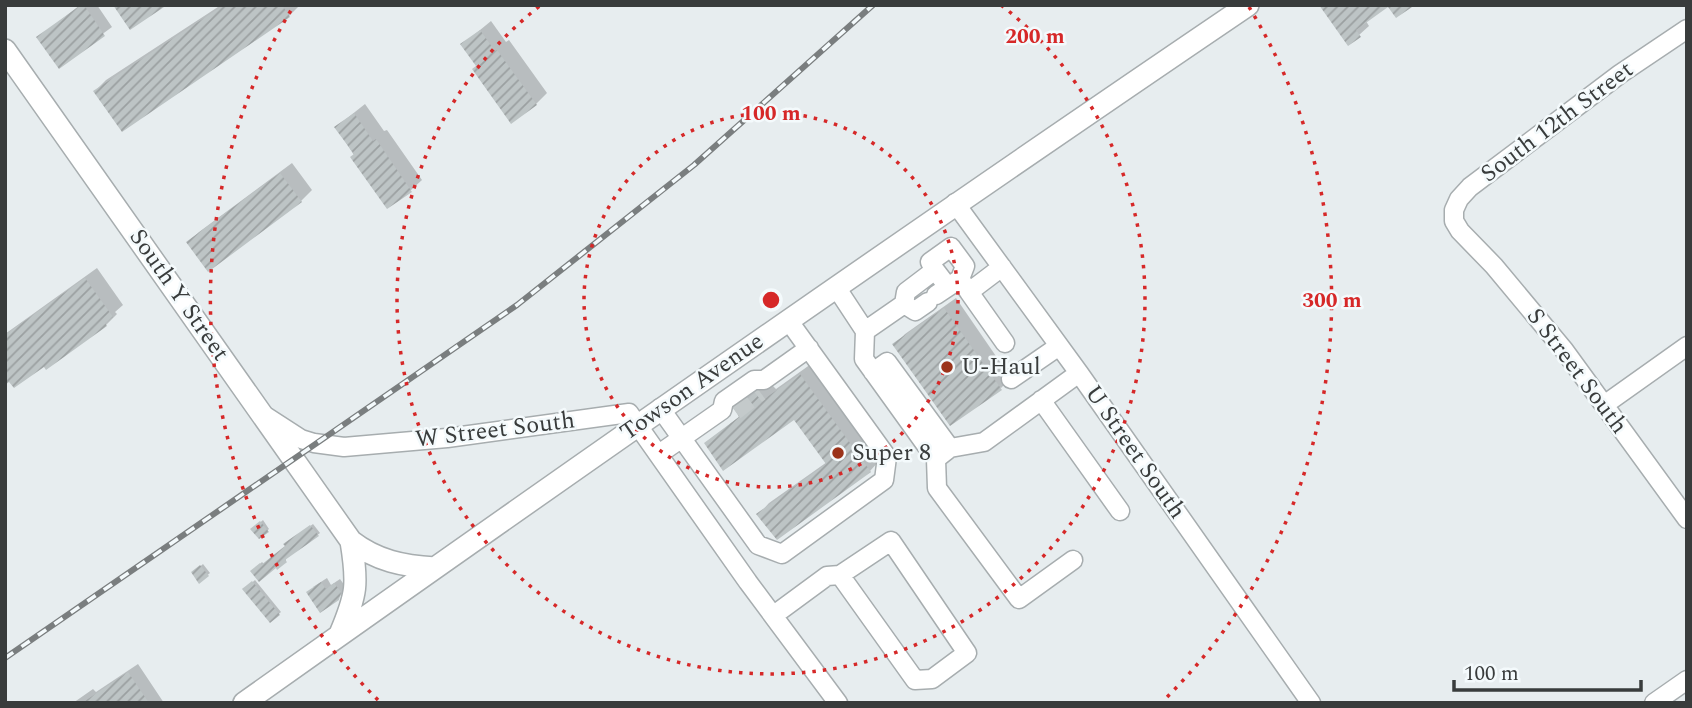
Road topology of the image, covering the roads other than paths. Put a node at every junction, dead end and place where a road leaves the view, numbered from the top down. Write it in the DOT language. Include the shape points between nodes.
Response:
graph roads {
  1 [pos="1248,5"];
  2 [pos="1687,29"];
  3 [pos="5,50"];
  4 [pos="956,203"];
  5 [pos="1460,231"];
  6 [pos="1002,268"];
  7 [pos="935,270"];
  8 [pos="836,286"];
  9 [pos="948,291"];
  10 [pos="904,304"];
  11 [pos="788,320"];
  12 [pos="864,331"];
  13 [pos="1005,343"];
  14 [pos="1059,345"];
  15 [pos="1687,346"];
  16 [pos="809,348"];
  17 [pos="1079,373"];
  18 [pos="1011,379"];
  19 [pos="1041,400"];
  20 [pos="1604,405"];
  21 [pos="660,408"];
  22 [pos="264,415"];
  23 [pos="637,425"];
  24 [pos="681,438"];
  25 [pos="659,454"];
  26 [pos="943,454"];
  27 [pos="1120,511"];
  28 [pos="1687,519"];
  29 [pos="351,541"];
  30 [pos="1073,560"];
  31 [pos="435,568"];
  32 [pos="841,575"];
  33 [pos="774,615"];
  34 [pos="339,636"];
  35 [pos="1687,680"];
  36 [pos="244,703"];
  37 [pos="838,703"];
  38 [pos="1311,703"];
  39 [pos="1654,703"];
  1 -- 4 [label="main road, Towson Avenue"];
  2 -- 5 [label="street, South 12th Street" via="1619,74 1470,187 1454,210"];
  3 -- 22 [label="main road, South Y Street"];
  4 -- 6 [label="street, U Street South"];
  4 -- 8 [label="main road, Towson Avenue"];
  5 -- 20 [label="street, S Street South" via="1534,313"];
  6 -- 9 [label="street"];
  6 -- 14 [label="street, U Street South"];
  7 -- 9 [label="street"];
  7 -- 9 [label="street" via="930,262 951,247 965,266"];
  7 -- 10 [label="street" via="906,292"];
  8 -- 11 [label="main road, Towson Avenue"];
  8 -- 12 [label="street"];
  9 -- 10 [label="street" via="915,311"];
  9 -- 13 [label="street"];
  10 -- 12 [label="street"];
  11 -- 16 [label="street"];
  11 -- 21 [label="main road, Towson Avenue"];
  12 -- 26 [label="street" via="864,359"];
  14 -- 17 [label="street, U Street South"];
  14 -- 18 [label="street"];
  15 -- 20 [label="street"];
  16 -- 24 [label="street" via="762,386 754,380 724,401 728,410"];
  16 -- 24 [label="street" via="887,457 884,480 782,554 758,545"];
  17 -- 19 [label="street"];
  17 -- 38 [label="street, U Street South"];
  19 -- 26 [label="street" via="984,442"];
  19 -- 27 [label="street"];
  20 -- 28 [label="street, S Street South"];
  21 -- 23 [label="main road, Towson Avenue"];
  21 -- 24 [label="street"];
  22 -- 23 [label="street, W Street South" via="301,439 344,447 629,413"];
  22 -- 29 [label="main road, South Y Street"];
  23 -- 25 [label="street"];
  23 -- 31 [label="main road, Towson Avenue"];
  24 -- 25 [label="street"];
  25 -- 33 [label="street"];
  26 -- 30 [label="street" via="937,488 1019,599"];
  29 -- 31 [label="main road, South Y Street" via="388,562"];
  29 -- 34 [label="main road, South Y Street" via="354,602"];
  31 -- 34 [label="main road, Towson Avenue"];
  32 -- 32 [label="street" via="915,680 932,680 967,653 891,541"];
  32 -- 33 [label="street" via="827,576"];
  33 -- 37 [label="street"];
  34 -- 36 [label="main road, Towson Avenue"];
  35 -- 39 [label="street"];
}
